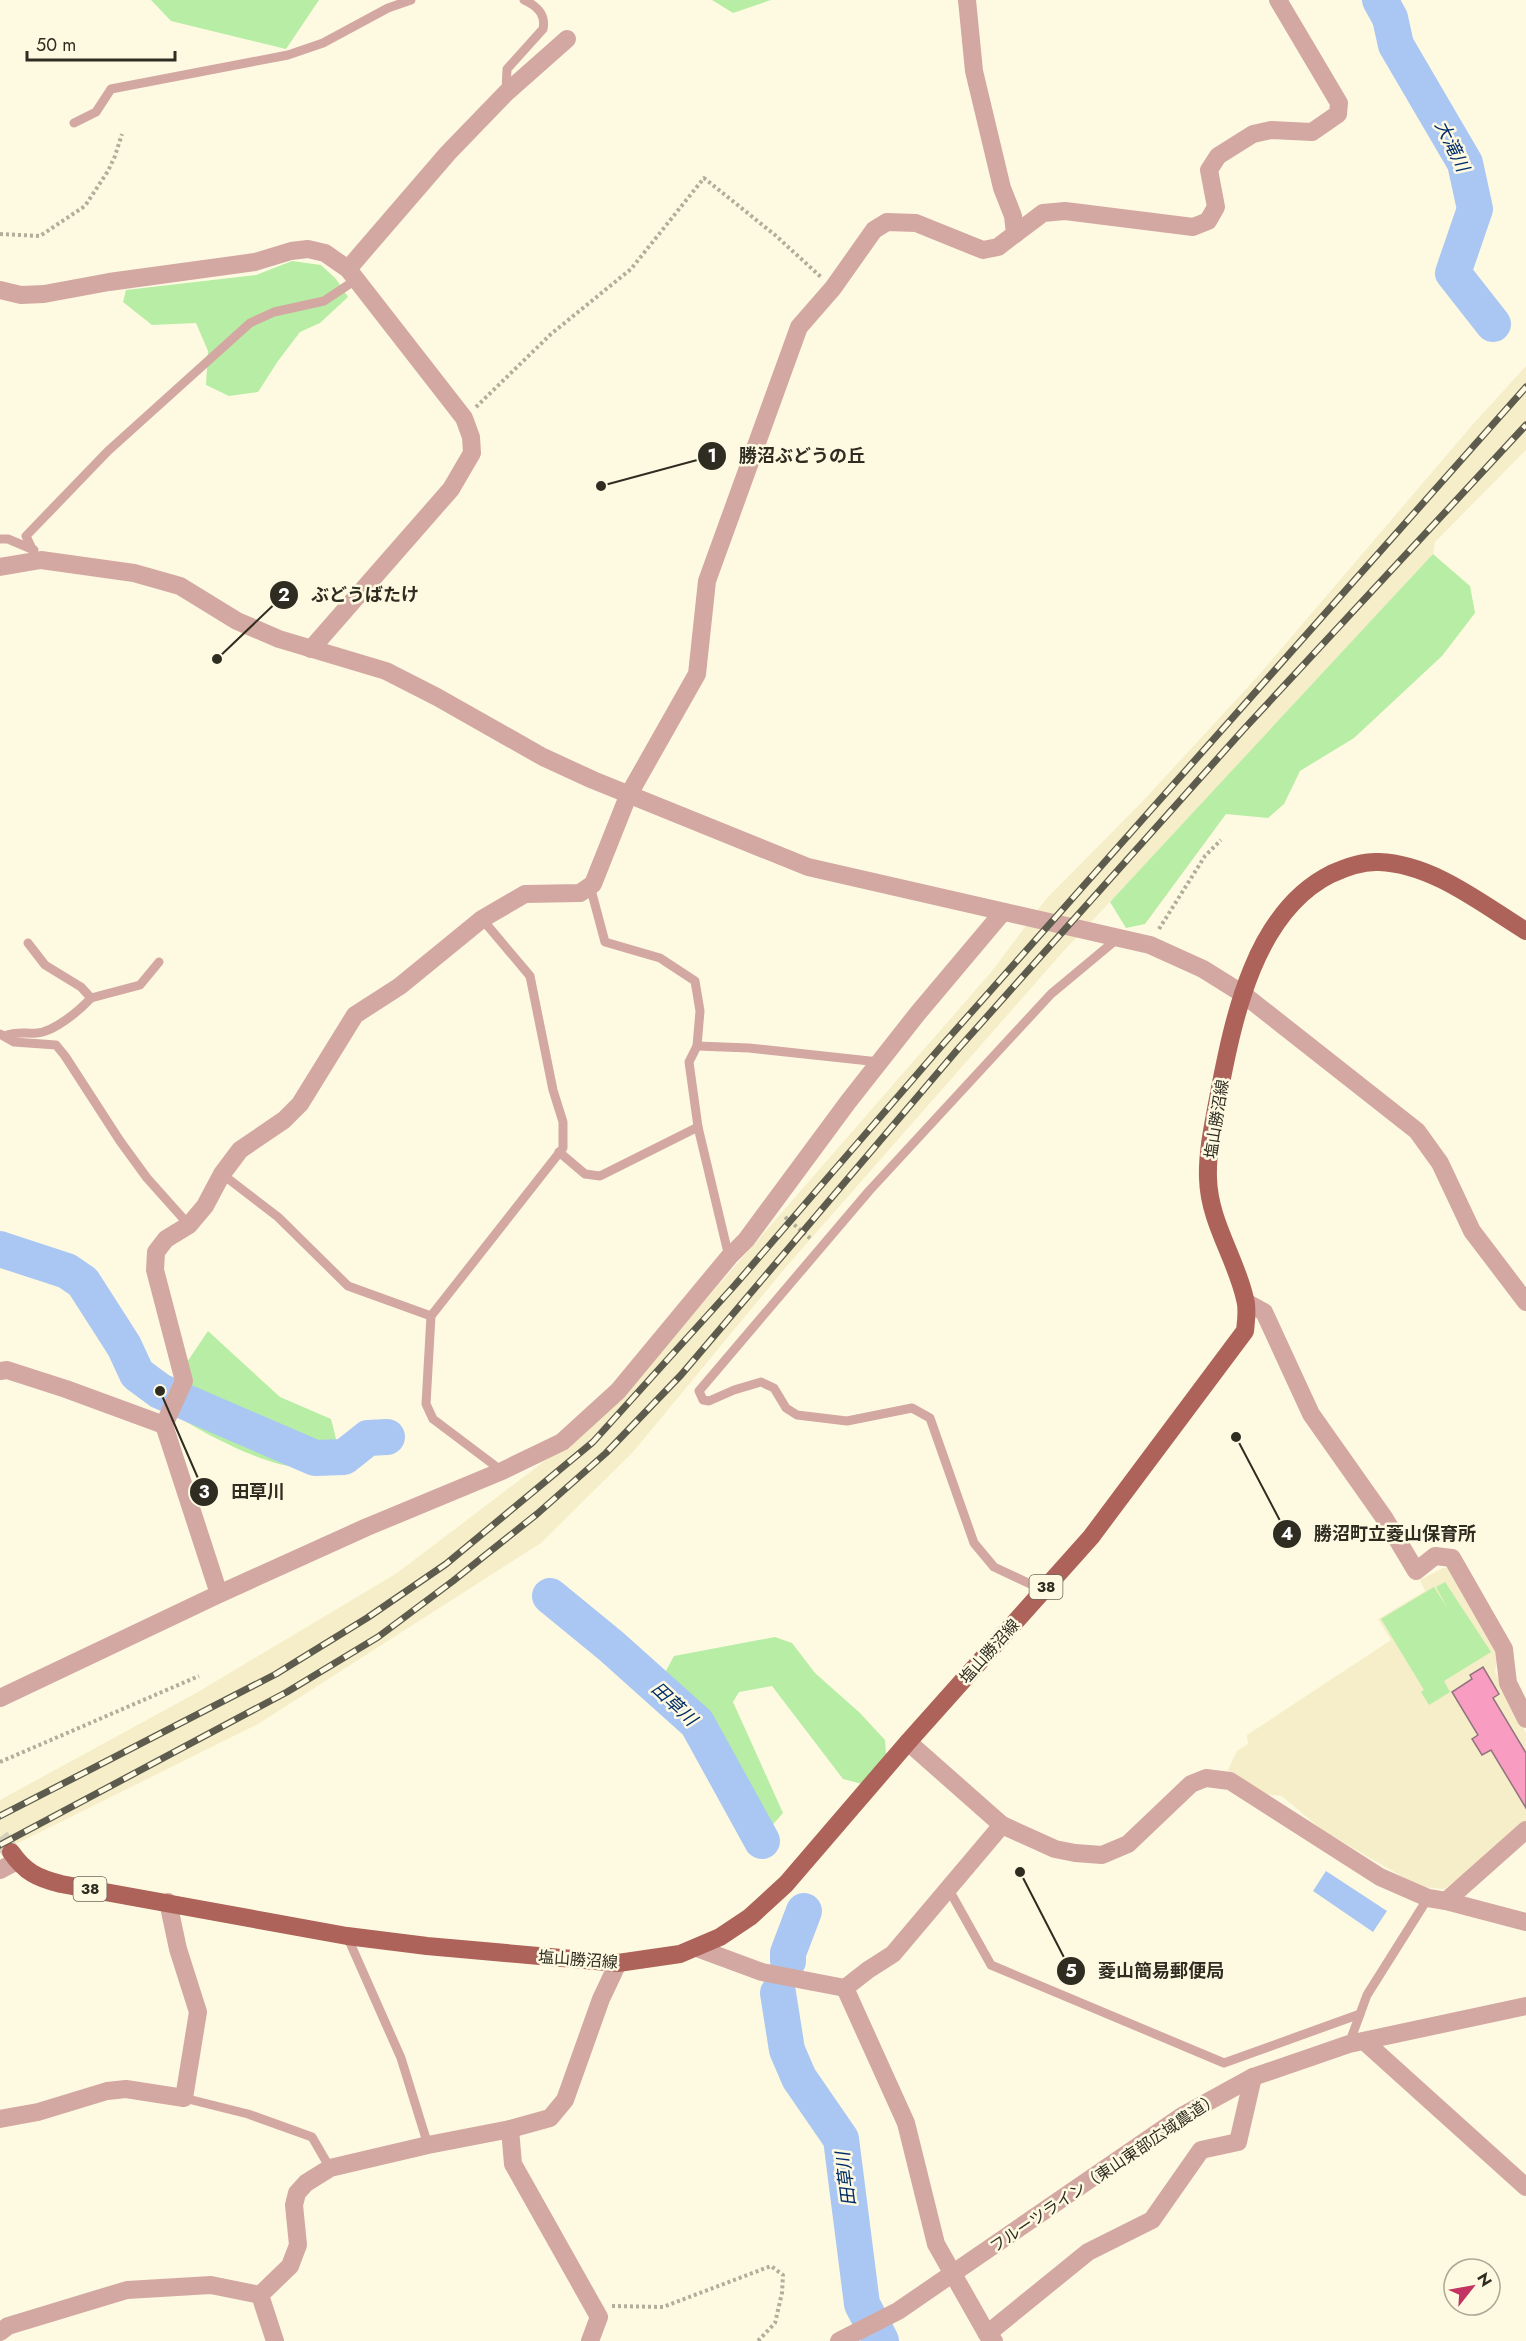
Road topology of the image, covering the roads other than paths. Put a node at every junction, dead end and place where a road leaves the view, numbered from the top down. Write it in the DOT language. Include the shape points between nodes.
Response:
graph roads {
  1 [pos="411,0"];
  2 [pos="524,0"];
  3 [pos="967,0"];
  4 [pos="1278,0"];
  5 [pos="567,39"];
  6 [pos="506,93"];
  7 [pos="74,123"];
  8 [pos="1015,234"];
  9 [pos="353,274"];
  10 [pos="0,290"];
  11 [pos="0,539"];
  12 [pos="37,554"];
  13 [pos="0,567"];
  14 [pos="311,649"];
  15 [pos="628,796"];
  16 [pos="590,886"];
  17 [pos="1009,913"];
  18 [pos="482,919"];
  19 [pos="1526,931"];
  20 [pos="1119,937"];
  21 [pos="28,943"];
  22 [pos="159,962"];
  23 [pos="1242,994"];
  24 [pos="91,998"];
  25 [pos="2,1035"];
  26 [pos="697,1046"];
  27 [pos="880,1062"];
  28 [pos="698,1127"];
  29 [pos="559,1152"];
  30 [pos="222,1174"];
  31 [pos="189,1225"];
  32 [pos="729,1257"];
  33 [pos="1246,1302"];
  34 [pos="1526,1302"];
  35 [pos="431,1316"];
  36 [pos="0,1371"];
  37 [pos="164,1425"];
  38 [pos="502,1471"];
  39 [pos="1043,1590"];
  40 [pos="219,1594"];
  41 [pos="0,1698"];
  42 [pos="1525,1716"];
  43 [pos="908,1742"];
  44 [pos="1002,1825"];
  45 [pos="1526,1830"];
  46 [pos="14,1856"];
  47 [pos="0,1870"];
  48 [pos="948,1888"];
  49 [pos="1437,1900"];
  50 [pos="168,1902"];
  51 [pos="1526,1922"];
  52 [pos="346,1936"];
  53 [pos="697,1947"];
  54 [pos="618,1964"];
  55 [pos="845,1988"];
  56 [pos="1526,2006"];
  57 [pos="1360,2014"];
  58 [pos="1356,2042"];
  59 [pos="1252,2077"];
  60 [pos="184,2098"];
  61 [pos="0,2119"];
  62 [pos="510,2129"];
  63 [pos="428,2145"];
  64 [pos="330,2168"];
  65 [pos="1526,2187"];
  66 [pos="260,2295"];
  67 [pos="0,2332"];
  68 [pos="990,2338"];
  69 [pos="275,2341"];
  70 [pos="590,2341"];
  71 [pos="839,2341"];
  1 -- 7 [label="lane" via="323,43 288,55 111,89 96,112"];
  2 -- 6 [label="lane" via="534,5 545,21 543,29 507,69"];
  3 -- 8 [label="street" via="974,71"];
  4 -- 8 [label="street" via="1339,103 1338,114 1312,132 1271,130 1253,134 1218,156 1209,170 1216,207 1208,221 1193,227 1065,211 1043,213"];
  5 -- 6 [label="street"];
  6 -- 9 [label="street" via="448,153"];
  8 -- 15 [label="street" via="998,247 983,250 916,223 886,222 874,230 833,288 799,327 707,581 697,674"];
  9 -- 10 [label="street" via="325,253 308,249 255,262 44,294 21,295"];
  9 -- 12 [label="lane" via="324,301 274,312 250,323 108,451 26,536"];
  9 -- 14 [label="street" via="464,418 472,453 451,489"];
  11 -- 12 [label="lane" via="8,539"];
  12 -- 13 [label="street"];
  12 -- 14 [label="street" via="180,586 237,621"];
  14 -- 15 [label="street" via="386,671 543,757"];
  15 -- 16 [label="street"];
  15 -- 17 [label="street" via="808,867"];
  16 -- 18 [label="street" via="580,893 525,894"];
  16 -- 26 [label="lane" via="605,942 660,958 695,981 700,1011"];
  17 -- 20 [label="street"];
  17 -- 27 [label="street"];
  18 -- 29 [label="lane" via="530,976 563,1122"];
  18 -- 30 [label="street" via="400,986 355,1015 300,1104 240,1150"];
  19 -- 23 [label="main road, 塩山勝沼線 / 38" via="1448,883 1406,865 1352,865 1314,883 1289,905 1275,925"];
  20 -- 23 [label="street" via="1150,945 1203,969"];
  20 -- 39 [label="lane" via="1043,1002 869,1191 699,1392 703,1400 709,1401 761,1382 774,1388 786,1408 797,1415 847,1421 912,1408 930,1418 974,1543 994,1567"];
  21 -- 24 [label="lane" via="45,965 81,987"];
  22 -- 24 [label="lane" via="140,985"];
  23 -- 33 [label="main road, 塩山勝沼線 / 38" via="1209,1146 1208,1179 1211,1210"];
  23 -- 34 [label="street" via="1417,1131 1440,1163 1472,1232"];
  24 -- 25 [label="lane" via="79,1011 43,1032"];
  25 -- 31 [label="lane" via="14,1042 56,1045 126,1150"];
  26 -- 27 [label="lane"];
  26 -- 28 [label="lane" via="689,1062"];
  27 -- 32 [label="street" via="746,1240"];
  28 -- 29 [label="lane" via="600,1176 585,1174"];
  28 -- 32 [label="lane"];
  29 -- 35 [label="lane"];
  30 -- 31 [label="street" via="205,1206"];
  30 -- 35 [label="lane" via="278,1217 348,1286"];
  31 -- 37 [label="street" via="166,1239 156,1252 155,1270 184,1381"];
  32 -- 38 [label="street" via="618,1391 562,1442"];
  33 -- 39 [label="main road, 塩山勝沼線 / 38" via="1245,1331 1090,1538"];
  33 -- 42 [label="street" via="1264,1312 1311,1414 1385,1518 1416,1571 1435,1556 1452,1558 1504,1649 1508,1683"];
  35 -- 38 [label="lane" via="426,1404 433,1419"];
  36 -- 37 [label="street" via="66,1389"];
  37 -- 40 [label="street"];
  38 -- 40 [label="street"];
  39 -- 43 [label="main road, 塩山勝沼線 / 38"];
  40 -- 41 [label="street"];
  43 -- 44 [label="street"];
  43 -- 53 [label="main road, 塩山勝沼線 / 38" via="786,1884 750,1917"];
  44 -- 48 [label="street"];
  44 -- 49 [label="street" via="1055,1850 1102,1856 1128,1844 1191,1784 1206,1778 1230,1781 1380,1877"];
  45 -- 49 [label="street"];
  46 -- 47 [label="street"];
  46 -- 50 [label="main road, 塩山勝沼線 / 38" via="27,1871 46,1881"];
  48 -- 55 [label="street" via="893,1954"];
  48 -- 57 [label="lane" via="991,1965 1224,2062"];
  49 -- 51 [label="street"];
  49 -- 57 [label="lane" via="1374,1983"];
  50 -- 52 [label="main road, 塩山勝沼線 / 38"];
  50 -- 60 [label="street" via="198,2012"];
  52 -- 54 [label="main road, 塩山勝沼線 / 38"];
  52 -- 63 [label="lane" via="401,2058"];
  53 -- 54 [label="main road, 塩山勝沼線 / 38" via="680,1954"];
  53 -- 55 [label="street" via="762,1972"];
  54 -- 62 [label="street" via="565,2100 550,2118"];
  55 -- 68 [label="street" via="906,2123 936,2244"];
  56 -- 58 [label="street, フルーツライン（東山東部広域農道）"];
  57 -- 58 [label="lane"];
  58 -- 59 [label="street, フルーツライン（東山東部広域農道）"];
  58 -- 65 [label="street"];
  59 -- 68 [label="street" via="1238,2142 1200,2150 1152,2220 1088,2252"];
  59 -- 71 [label="street, フルーツライン（東山東部広域農道）" via="1182,2116 898,2311"];
  60 -- 61 [label="street" via="107,2091"];
  60 -- 64 [label="lane" via="248,2114 312,2137"];
  62 -- 63 [label="street"];
  62 -- 70 [label="street" via="513,2164 599,2317"];
  63 -- 64 [label="street"];
  64 -- 66 [label="street" via="297,2193 294,2205 298,2245 290,2265"];
  66 -- 67 [label="street" via="211,2286 127,2290 8,2326"];
  66 -- 69 [label="street"];
}
